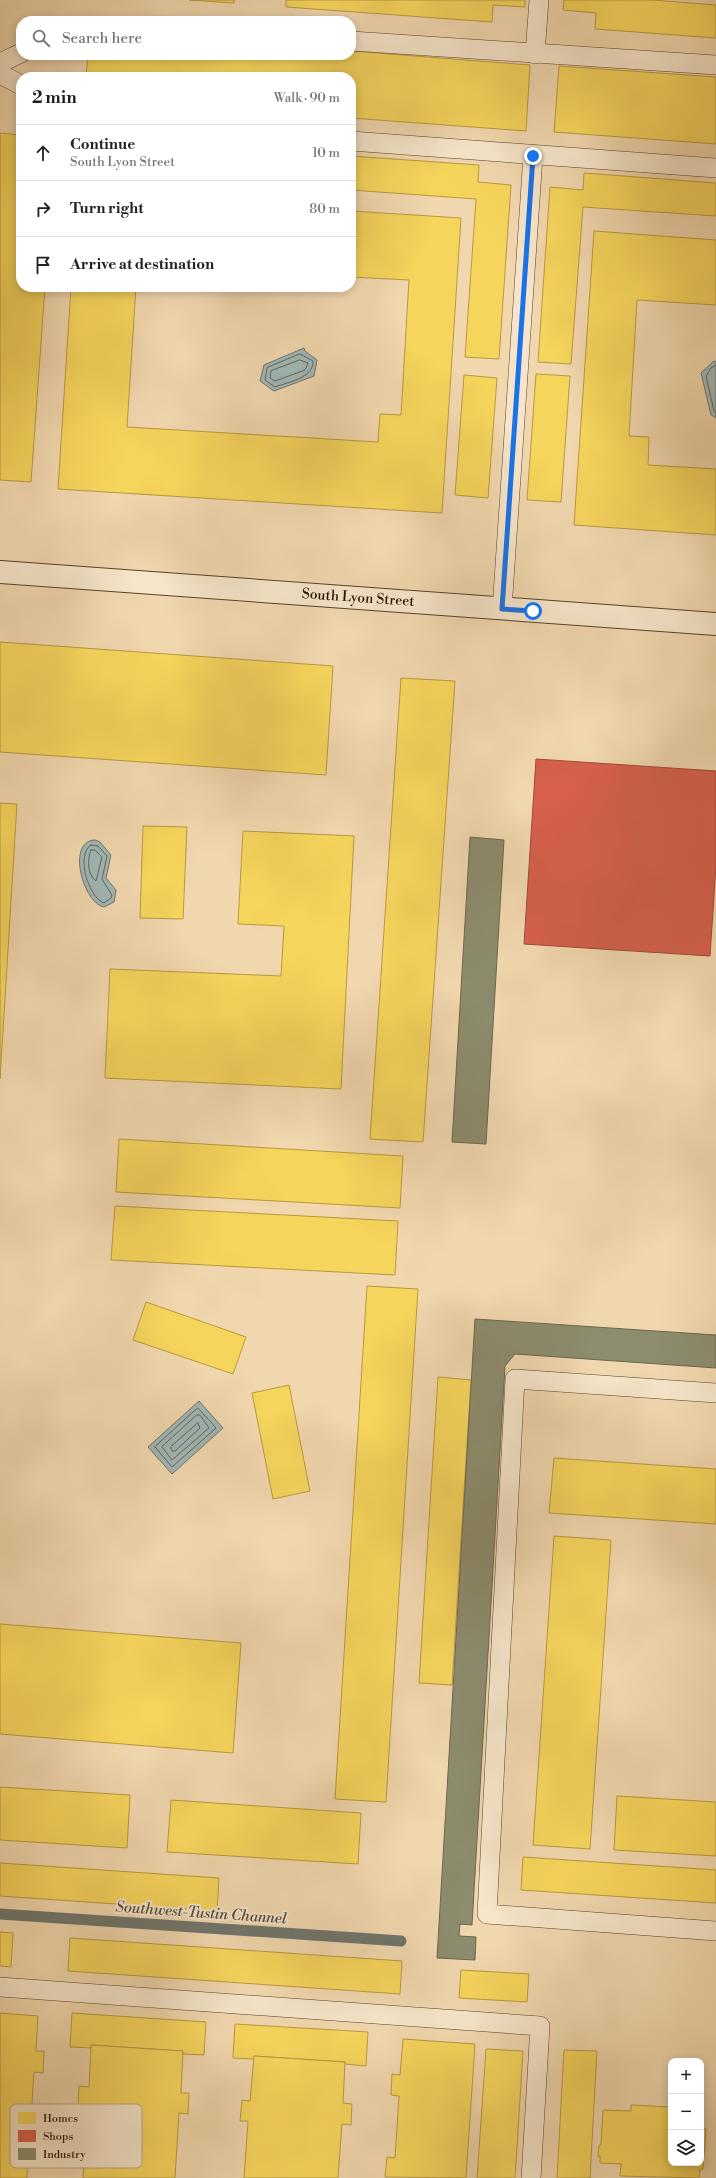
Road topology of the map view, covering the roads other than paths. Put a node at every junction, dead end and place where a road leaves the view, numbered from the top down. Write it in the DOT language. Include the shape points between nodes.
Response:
graph roads {
  1 [pos="539,0"];
  2 [pos="356,41"];
  3 [pos="535,54"];
  4 [pos="16,55"];
  5 [pos="0,63"];
  6 [pos="716,65"];
  7 [pos="0,74"];
  8 [pos="16,83"];
  9 [pos="356,141"];
  10 [pos="533,156"];
  11 [pos="716,168"];
  12 [pos="0,572"];
  13 [pos="502,609"];
  14 [pos="716,624"];
  15 [pos="716,1393"];
  16 [pos="716,1931"];
  17 [pos="0,1987"];
  18 [pos="531,2178"];
  1 -- 3 [label="lane"];
  2 -- 3 [label="lane"];
  3 -- 6 [label="lane"];
  4 -- 5 [label="lane"];
  7 -- 8 [label="lane"];
  9 -- 10 [label="lane"];
  10 -- 11 [label="lane"];
  10 -- 13 [label="lane"];
  12 -- 13 [label="street, South Lyon Street"];
  13 -- 14 [label="street, South Lyon Street"];
  15 -- 16 [label="lane" via="515,1379 487,1914"];
  17 -- 18 [label="lane" via="540,2026"];
}
